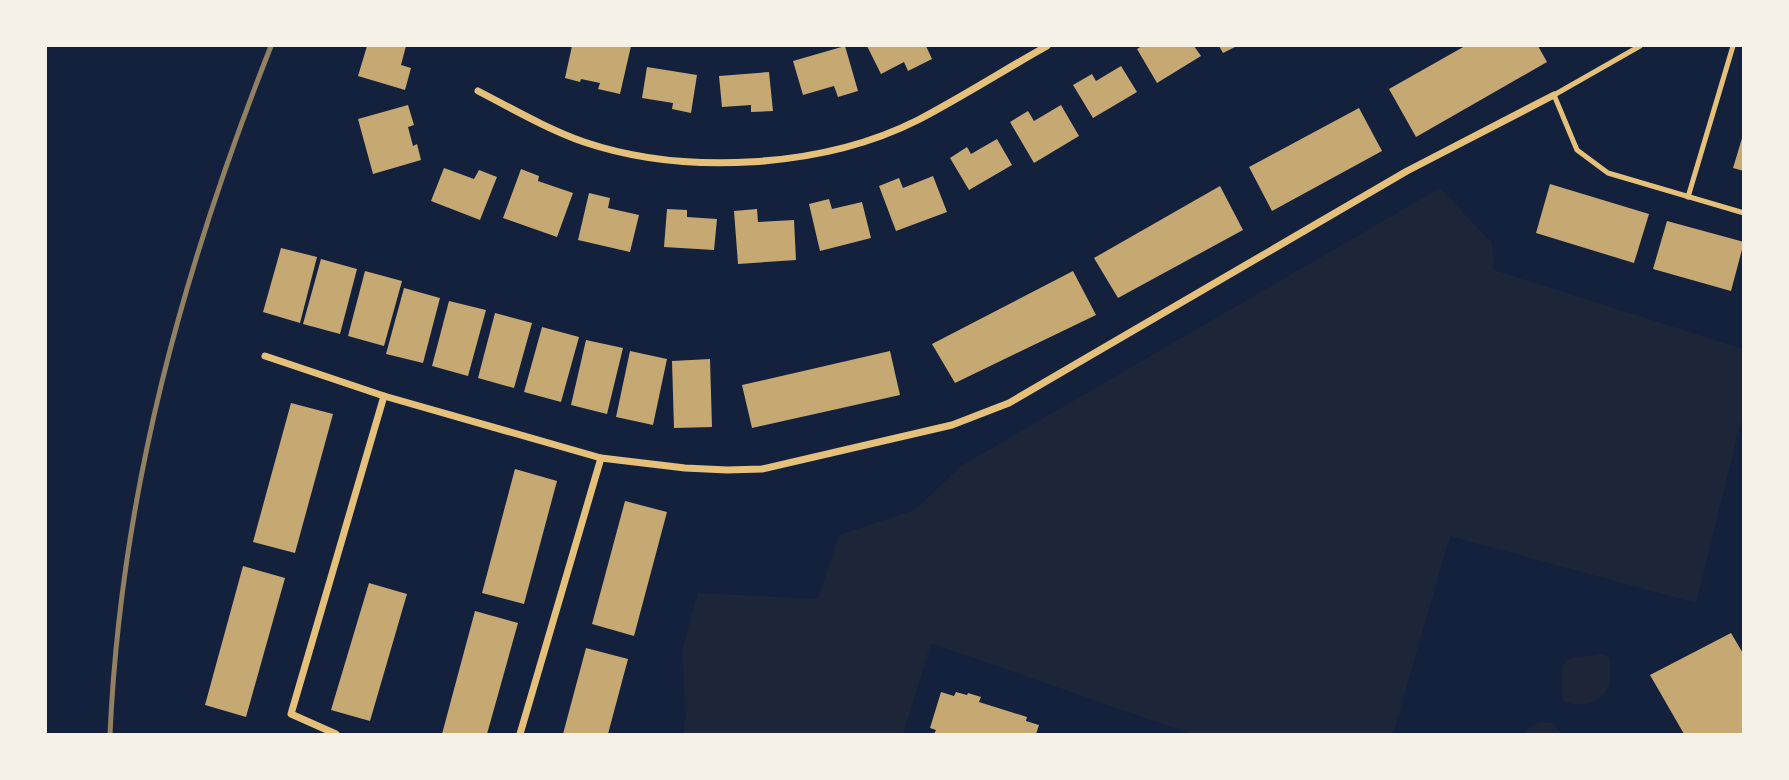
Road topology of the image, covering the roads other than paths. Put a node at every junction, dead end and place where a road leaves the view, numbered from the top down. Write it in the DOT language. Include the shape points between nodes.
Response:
graph roads {
  1 [pos="1047,46"];
  2 [pos="1640,46"];
  3 [pos="1733,46"];
  4 [pos="478,91"];
  5 [pos="1554,95"];
  6 [pos="1688,197"];
  7 [pos="1744,213"];
  8 [pos="265,356"];
  9 [pos="384,396"];
  10 [pos="601,458"];
  11 [pos="336,734"];
  12 [pos="520,734"];
  1 -- 4 [label="street" via="916,121 851,144 762,162 683,162 613,150 549,128"];
  2 -- 5 [label="lane"];
  3 -- 6 [label="lane"];
  5 -- 6 [label="lane" via="1577,150 1608,173"];
  5 -- 10 [label="street" via="1407,171 981,415 762,469 685,468"];
  6 -- 7 [label="lane"];
  8 -- 9 [label="street"];
  9 -- 10 [label="street"];
  9 -- 11 [label="street" via="291,714"];
  10 -- 12 [label="street"];
}
